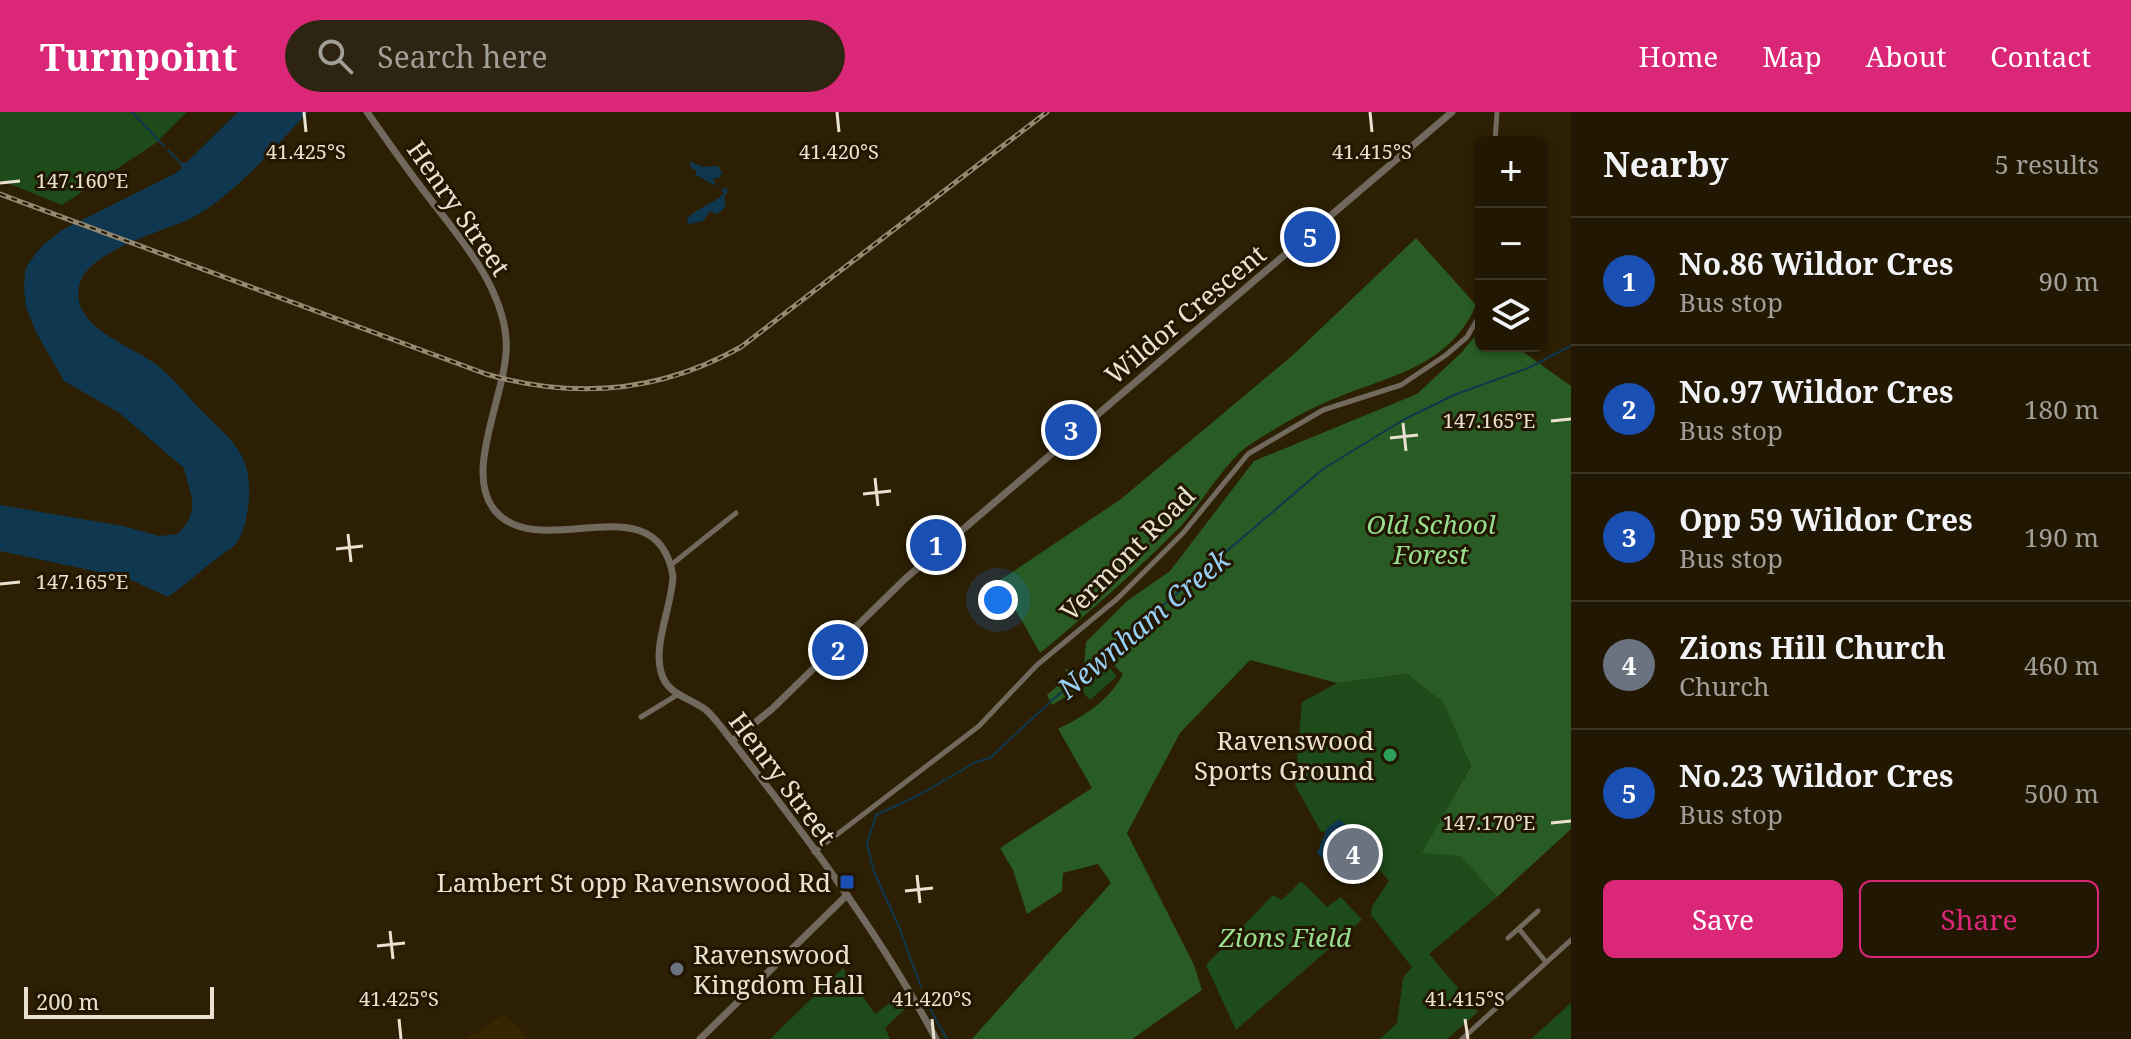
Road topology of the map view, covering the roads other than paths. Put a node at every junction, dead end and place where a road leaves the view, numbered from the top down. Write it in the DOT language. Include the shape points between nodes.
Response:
graph roads {
  1 [pos="367,112"];
  2 [pos="1452,112"];
  3 [pos="1497,112"];
  4 [pos="1495,136"];
  5 [pos="1475,323"];
  6 [pos="736,513"];
  7 [pos="671,565"];
  8 [pos="677,695"];
  9 [pos="641,717"];
  10 [pos="732,741"];
  11 [pos="814,852"];
  12 [pos="847,895"];
  13 [pos="1538,911"];
  14 [pos="1519,929"];
  15 [pos="1508,938"];
  16 [pos="1571,940"];
  17 [pos="1546,962"];
  18 [pos="700,1039"];
  19 [pos="936,1039"];
  20 [pos="1462,1039"];
  1 -- 7 [label="street, Henry Street" via="476,263 499,306 506,360 482,478 492,506 525,529 632,528 655,541"];
  2 -- 10 [label="street, Wildor Crescent" via="906,578"];
  3 -- 4 [label="street"];
  5 -- 11 [label="street, Vermont Road" via="1446,355 1401,385 1323,410 1248,454 1183,533 1118,598 1037,665 979,726"];
  6 -- 7 [label="street"];
  7 -- 8 [label="street" via="673,589 659,664 667,686"];
  8 -- 9 [label="street"];
  8 -- 10 [label="street, Henry Street" via="706,711"];
  10 -- 11 [label="street, Henry Street"];
  11 -- 12 [label="street, Henry Street"];
  12 -- 18 [label="street"];
  12 -- 19 [label="street, Henry Street"];
  13 -- 14 [label="street"];
  14 -- 15 [label="street"];
  14 -- 17 [label="street"];
  16 -- 17 [label="street"];
  17 -- 20 [label="street"];
}
